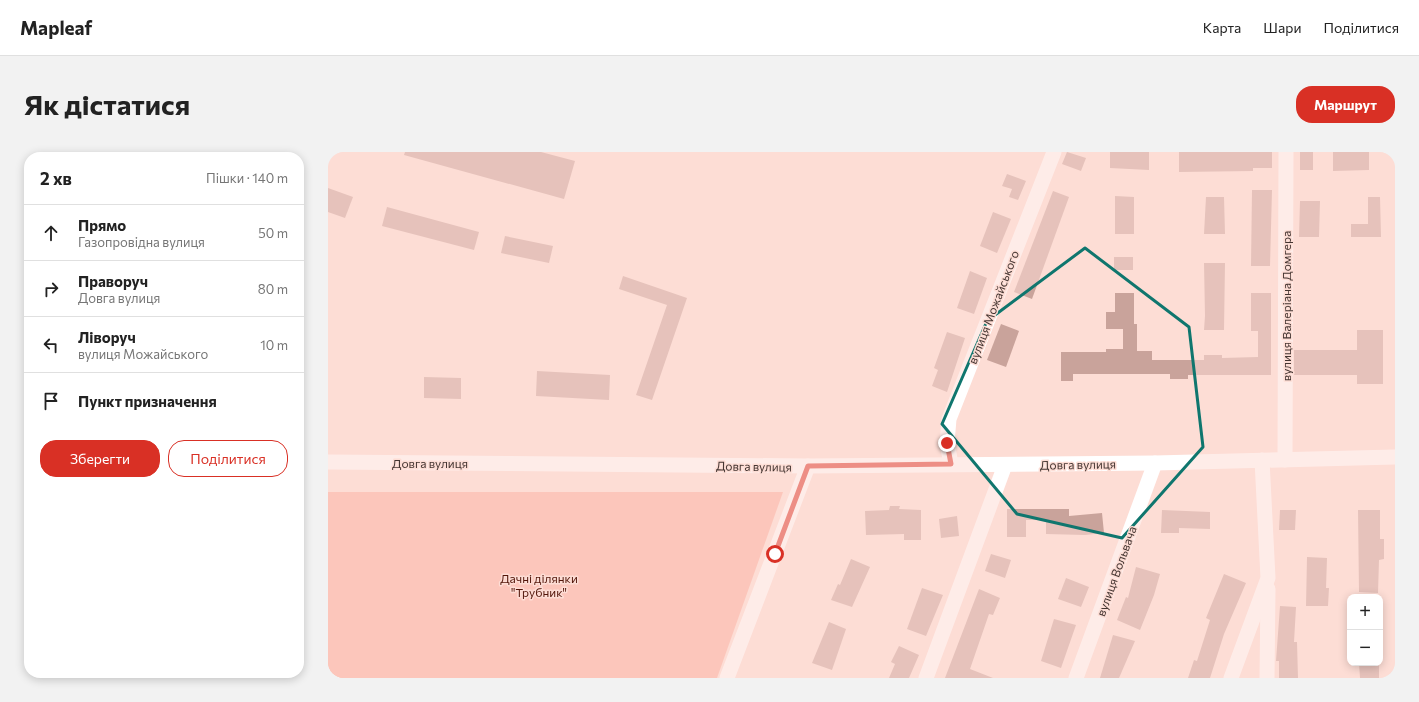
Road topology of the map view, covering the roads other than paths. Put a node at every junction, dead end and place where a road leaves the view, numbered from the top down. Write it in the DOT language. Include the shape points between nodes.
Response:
graph roads {
  1 [pos="1054,152"];
  2 [pos="1286,152"];
  3 [pos="1395,457"];
  4 [pos="1262,460"];
  5 [pos="1285,460"];
  6 [pos="328,462"];
  7 [pos="1155,463"];
  8 [pos="951,464"];
  9 [pos="1005,465"];
  10 [pos="808,466"];
  11 [pos="1268,578"];
  12 [pos="727,678"];
  13 [pos="926,678"];
  14 [pos="1076,678"];
  15 [pos="1231,678"];
  16 [pos="1267,678"];
  1 -- 8 [label="street, вулиця Можайського" via="949,419 947,443"];
  2 -- 5 [label="street, вулиця Валеріана Домгера"];
  3 -- 5 [label="street, Довга вулиця"];
  4 -- 5 [label="street, Довга вулиця"];
  4 -- 7 [label="street, Довга вулиця"];
  4 -- 11 [label="street"];
  6 -- 10 [label="street, Довга вулиця"];
  7 -- 9 [label="street, Довга вулиця"];
  7 -- 14 [label="street, вулиця Вольвача"];
  8 -- 9 [label="street, Довга вулиця"];
  8 -- 10 [label="street, Довга вулиця"];
  9 -- 13 [label="street"];
  10 -- 12 [label="street"];
  11 -- 15 [label="street"];
  11 -- 16 [label="street"];
}
